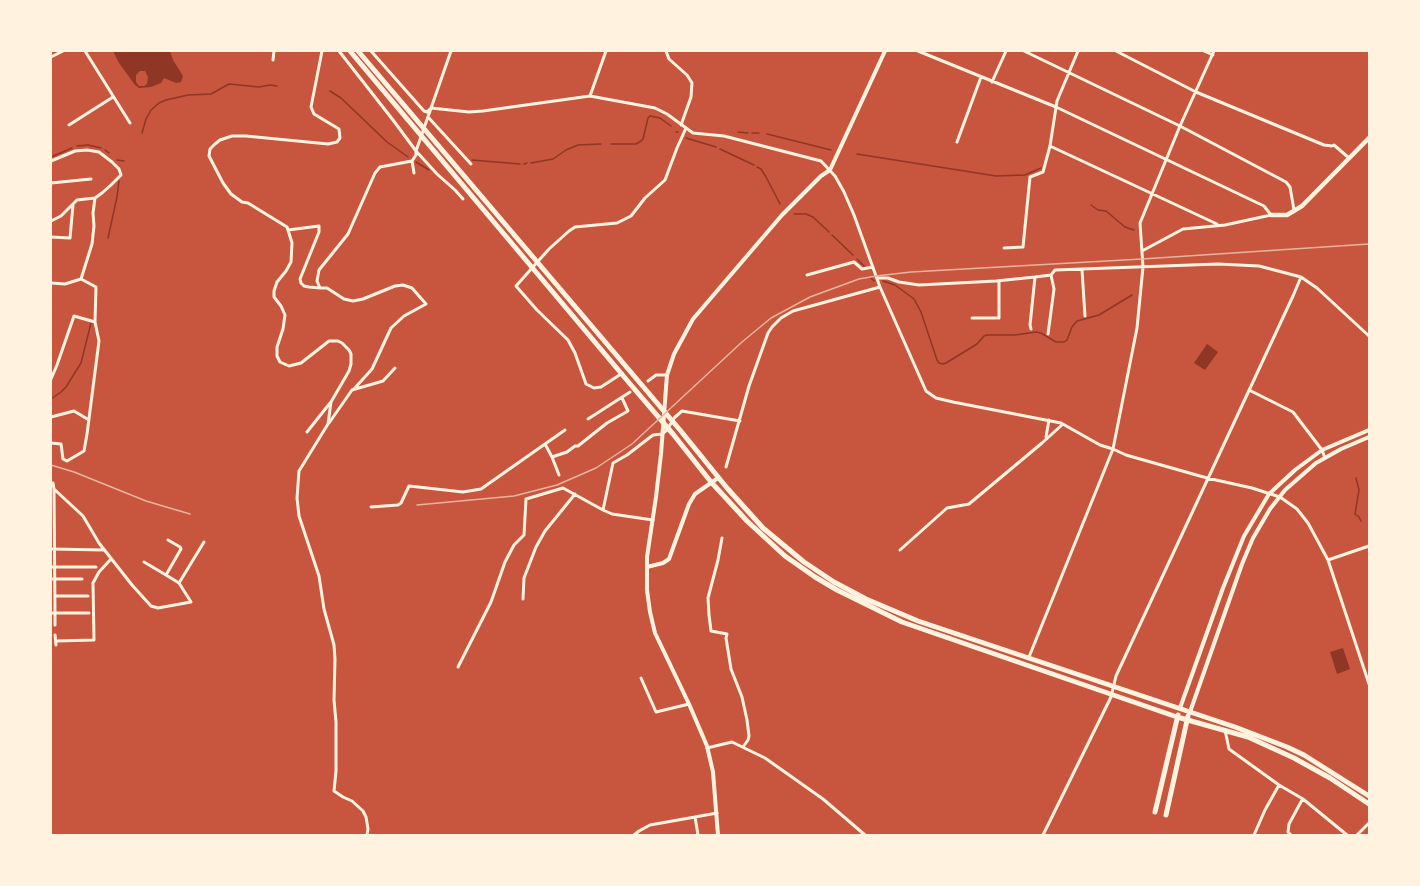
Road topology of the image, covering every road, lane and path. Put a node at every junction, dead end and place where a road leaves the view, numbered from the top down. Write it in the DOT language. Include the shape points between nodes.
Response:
graph roads {
  1 [pos="63,51"];
  2 [pos="85,51"];
  3 [pos="274,51"];
  4 [pos="322,51"];
  5 [pos="339,51"];
  6 [pos="350,51"];
  7 [pos="358,51"];
  8 [pos="371,51"];
  9 [pos="451,51"];
  10 [pos="606,51"];
  11 [pos="666,51"];
  12 [pos="885,51"];
  13 [pos="918,51"];
  14 [pos="1006,51"];
  15 [pos="1024,51"];
  16 [pos="1078,51"];
  17 [pos="1116,51"];
  18 [pos="1204,51"];
  19 [pos="1214,53"];
  20 [pos="51,57"];
  21 [pos="273,60"];
  22 [pos="1069,73"];
  23 [pos="981,77"];
  24 [pos="992,82"];
  25 [pos="1196,92"];
  26 [pos="590,96"];
  27 [pos="113,97"];
  28 [pos="1056,107"];
  29 [pos="431,108"];
  30 [pos="428,117"];
  31 [pos="130,123"];
  32 [pos="69,125"];
  33 [pos="681,125"];
  34 [pos="1180,126"];
  35 [pos="686,128"];
  36 [pos="1369,138"];
  37 [pos="957,142"];
  38 [pos="1050,146"];
  39 [pos="416,151"];
  40 [pos="1350,158"];
  41 [pos="1167,160"];
  42 [pos="51,161"];
  43 [pos="412,161"];
  44 [pos="471,164"];
  45 [pos="830,170"];
  46 [pos="414,172"];
  47 [pos="92,179"];
  48 [pos="51,183"];
  49 [pos="464,188"];
  50 [pos="455,190"];
  51 [pos="1152,193"];
  52 [pos="95,198"];
  53 [pos="463,199"];
  54 [pos="73,203"];
  55 [pos="1295,211"];
  56 [pos="1271,215"];
  57 [pos="51,221"];
  58 [pos="1218,225"];
  59 [pos="288,230"];
  60 [pos="51,237"];
  61 [pos="1004,248"];
  62 [pos="1142,251"];
  63 [pos="873,267"];
  64 [pos="1143,267"];
  65 [pos="1082,270"];
  66 [pos="807,275"];
  67 [pos="1051,275"];
  68 [pos="1301,277"];
  69 [pos="877,278"];
  70 [pos="1035,278"];
  71 [pos="81,279"];
  72 [pos="999,281"];
  73 [pos="51,283"];
  74 [pos="880,287"];
  75 [pos="320,288"];
  76 [pos="1085,316"];
  77 [pos="972,318"];
  78 [pos="94,322"];
  79 [pos="1031,329"];
  80 [pos="1048,334"];
  81 [pos="1369,336"];
  82 [pos="395,368"];
  83 [pos="621,374"];
  84 [pos="667,375"];
  85 [pos="51,379"];
  86 [pos="648,381"];
  87 [pos="354,389"];
  88 [pos="630,389"];
  89 [pos="1249,390"];
  90 [pos="622,398"];
  91 [pos="331,402"];
  92 [pos="51,417"];
  93 [pos="588,419"];
  94 [pos="89,420"];
  95 [pos="1048,420"];
  96 [pos="740,421"];
  97 [pos="328,424"];
  98 [pos="1063,424"];
  99 [pos="565,430"];
  100 [pos="1369,430"];
  101 [pos="307,432"];
  102 [pos="662,434"];
  103 [pos="1369,437"];
  104 [pos="1046,439"];
  105 [pos="51,443"];
  106 [pos="545,444"];
  107 [pos="1113,449"];
  108 [pos="1322,450"];
  109 [pos="552,457"];
  110 [pos="1325,458"];
  111 [pos="726,467"];
  112 [pos="559,475"];
  113 [pos="718,478"];
  114 [pos="1208,478"];
  115 [pos="711,482"];
  116 [pos="51,483"];
  117 [pos="54,489"];
  118 [pos="574,494"];
  119 [pos="1269,494"];
  120 [pos="1280,497"];
  121 [pos="53,500"];
  122 [pos="371,507"];
  123 [pos="603,510"];
  124 [pos="53,517"];
  125 [pos="653,520"];
  126 [pos="53,533"];
  127 [pos="722,538"];
  128 [pos="168,540"];
  129 [pos="204,542"];
  130 [pos="1369,546"];
  131 [pos="53,549"];
  132 [pos="104,550"];
  133 [pos="900,550"];
  134 [pos="111,559"];
  135 [pos="1328,560"];
  136 [pos="144,562"];
  137 [pos="53,567"];
  138 [pos="96,567"];
  139 [pos="647,567"];
  140 [pos="166,575"];
  141 [pos="53,579"];
  142 [pos="82,579"];
  143 [pos="179,583"];
  144 [pos="54,595"];
  145 [pos="88,596"];
  146 [pos="524,599"];
  147 [pos="53,613"];
  148 [pos="89,613"];
  149 [pos="55,625"];
  150 [pos="55,635"];
  151 [pos="1028,659"];
  152 [pos="458,667"];
  153 [pos="641,678"];
  154 [pos="1369,684"];
  155 [pos="1114,686"];
  156 [pos="1112,693"];
  157 [pos="689,704"];
  158 [pos="1180,708"];
  159 [pos="1190,712"];
  160 [pos="1177,717"];
  161 [pos="1187,720"];
  162 [pos="1225,730"];
  163 [pos="743,747"];
  164 [pos="707,748"];
  165 [pos="1279,785"];
  166 [pos="1369,796"];
  167 [pos="1303,799"];
  168 [pos="1369,804"];
  169 [pos="1155,812"];
  170 [pos="717,813"];
  171 [pos="1166,815"];
  172 [pos="694,817"];
  173 [pos="1369,823"];
  174 [pos="367,835"];
  175 [pos="634,835"];
  176 [pos="698,835"];
  177 [pos="718,835"];
  178 [pos="865,835"];
  179 [pos="1043,835"];
  180 [pos="1254,835"];
  181 [pos="1291,835"];
  182 [pos="1347,835"];
  183 [pos="1357,835"];
  1 -- 20 [label="street"];
  2 -- 27 [label="street"];
  3 -- 21 [label="street"];
  4 -- 59 [label="street" via="311,107 314,114 339,129 337,142 239,135 220,140 210,149 209,156 231,194"];
  5 -- 39 [label="street"];
  6 -- 49 [label="highway"];
  7 -- 113 [label="highway"];
  8 -- 29 [label="street" via="424,111"];
  9 -- 29 [label="street"];
  10 -- 26 [label="street"];
  11 -- 33 [label="street" via="692,83"];
  12 -- 45 [label="street"];
  13 -- 23 [label="street"];
  14 -- 24 [label="street"];
  15 -- 22 [label="street"];
  16 -- 22 [label="street"];
  17 -- 25 [label="street"];
  18 -- 19 [label="street"];
  19 -- 25 [label="street"];
  22 -- 28 [label="street"];
  22 -- 34 [label="street"];
  23 -- 24 [label="street"];
  23 -- 37 [label="street"];
  24 -- 28 [label="street"];
  25 -- 34 [label="street"];
  25 -- 40 [label="street" via="1324,145 1334,144"];
  26 -- 29 [label="street" via="483,111"];
  26 -- 33 [label="street" via="655,108"];
  27 -- 31 [label="street"];
  27 -- 32 [label="street"];
  28 -- 38 [label="street"];
  28 -- 41 [label="street"];
  29 -- 30 [label="street"];
  30 -- 39 [label="street"];
  30 -- 44 [label="street"];
  33 -- 35 [label="street"];
  34 -- 41 [label="street"];
  34 -- 55 [label="street" via="1286,182"];
  35 -- 45 [label="street" via="693,133 725,136 821,161"];
  35 -- 83 [label="street" via="665,180 631,216 617,223 575,227 564,233 516,286 568,340 586,384 601,387"];
  36 -- 40 [label="main road"];
  38 -- 51 [label="street"];
  38 -- 61 [label="street" via="1043,171 1030,177 1023,247"];
  39 -- 43 [label="street"];
  39 -- 50 [label="street"];
  40 -- 55 [label="main road"];
  41 -- 51 [label="street"];
  41 -- 56 [label="street" via="1264,206"];
  42 -- 52 [label="street" via="87,150 99,152 112,162 121,175"];
  43 -- 46 [label="street"];
  43 -- 75 [label="street" via="376,170 348,234 319,270"];
  45 -- 63 [label="street" via="848,199"];
  45 -- 84 [label="street" via="782,215 693,319"];
  47 -- 48 [label="street"];
  49 -- 50 [label="street"];
  49 -- 83 [label="highway"];
  50 -- 53 [label="street"];
  51 -- 58 [label="street"];
  51 -- 62 [label="street" via="1140,223"];
  52 -- 54 [label="street"];
  52 -- 71 [label="street" via="92,244"];
  54 -- 57 [label="street"];
  54 -- 60 [label="street" via="70,238"];
  55 -- 56 [label="main road"];
  56 -- 58 [label="street"];
  58 -- 62 [label="street" via="1183,229"];
  59 -- 75 [label="street" via="319,226 300,279 304,286"];
  59 -- 91 [label="street" via="291,262 274,291 285,315 277,356 284,364 295,365 329,341 345,345 351,354 351,364"];
  62 -- 64 [label="street"];
  63 -- 66 [label="street" via="862,269 854,262"];
  63 -- 69 [label="street"];
  64 -- 65 [label="street"];
  64 -- 68 [label="street" via="1259,266"];
  64 -- 107 [label="street" via="1137,328"];
  65 -- 67 [label="street" via="1055,270"];
  65 -- 76 [label="street"];
  67 -- 70 [label="street"];
  67 -- 80 [label="street" via="1054,289"];
  68 -- 81 [label="street"];
  68 -- 89 [label="street"];
  69 -- 72 [label="street" via="908,284"];
  69 -- 74 [label="street"];
  70 -- 72 [label="street"];
  70 -- 79 [label="street"];
  71 -- 73 [label="street" via="69,284"];
  71 -- 78 [label="street" via="96,287"];
  72 -- 77 [label="street" via="999,318"];
  74 -- 95 [label="street" via="926,391 936,398"];
  74 -- 96 [label="street" via="793,312 776,322 768,333"];
  75 -- 87 [label="street" via="354,302 403,285 412,288 426,304 391,328 372,369"];
  78 -- 85 [label="street" via="74,316"];
  78 -- 94 [label="street" via="99,341"];
  82 -- 87 [label="street" via="383,381"];
  83 -- 88 [label="highway"];
  84 -- 86 [label="street" via="656,375"];
  84 -- 102 [label="street"];
  87 -- 97 [label="street"];
  88 -- 90 [label="street"];
  88 -- 115 [label="highway" via="674,434"];
  89 -- 108 [label="street" via="1293,412"];
  89 -- 114 [label="street"];
  90 -- 93 [label="street"];
  90 -- 109 [label="street" via="628,411 578,446"];
  91 -- 97 [label="street"];
  91 -- 101 [label="street"];
  92 -- 94 [label="street" via="74,411"];
  94 -- 105 [label="street" via="85,449 77,456 67,461 63,459 61,444"];
  95 -- 98 [label="street"];
  95 -- 104 [label="street"];
  96 -- 102 [label="street" via="682,411"];
  96 -- 111 [label="street"];
  97 -- 174 [label="street" via="299,471 298,507 334,645 333,786 363,811"];
  98 -- 104 [label="street"];
  98 -- 107 [label="street"];
  99 -- 106 [label="street"];
  100 -- 108 [label="street"];
  102 -- 123 [label="street" via="653,435 613,463"];
  102 -- 125 [label="street"];
  103 -- 110 [label="street"];
  104 -- 133 [label="street" via="969,504 947,508"];
  106 -- 109 [label="street"];
  106 -- 122 [label="street" via="481,489 463,492 409,486 398,505"];
  107 -- 114 [label="street"];
  107 -- 151 [label="street"];
  108 -- 110 [label="street"];
  108 -- 119 [label="street"];
  109 -- 112 [label="street"];
  110 -- 120 [label="street"];
  113 -- 115 [label="street"];
  113 -- 151 [label="highway" via="773,538 834,582 918,621"];
  114 -- 119 [label="street"];
  114 -- 155 [label="street"];
  115 -- 139 [label="street" via="689,504 669,559"];
  115 -- 156 [label="highway" via="785,556 837,590 902,622"];
  116 -- 117 [label="street"];
  117 -- 121 [label="street"];
  117 -- 132 [label="street" via="83,516"];
  118 -- 123 [label="street"];
  118 -- 146 [label="street" via="536,547 524,578"];
  118 -- 152 [label="street" via="563,488 526,499 524,535 505,562 491,602"];
  119 -- 120 [label="street"];
  119 -- 158 [label="street" via="1244,536"];
  120 -- 135 [label="street" via="1308,523"];
  120 -- 159 [label="street" via="1252,538"];
  121 -- 124 [label="street"];
  123 -- 125 [label="street"];
  124 -- 126 [label="street"];
  125 -- 139 [label="street"];
  126 -- 131 [label="street"];
  127 -- 163 [label="street" via="708,598 709,615 711,631 727,634 731,669 749,731"];
  128 -- 140 [label="street" via="181,549"];
  129 -- 143 [label="street"];
  130 -- 135 [label="street"];
  131 -- 132 [label="street"];
  131 -- 137 [label="street"];
  132 -- 134 [label="street"];
  134 -- 143 [label="street" via="151,606 191,602"];
  134 -- 150 [label="street" via="93,582 94,640 56,643"];
  135 -- 154 [label="street"];
  136 -- 140 [label="street"];
  137 -- 138 [label="street"];
  137 -- 141 [label="street"];
  139 -- 157 [label="street" via="655,633"];
  140 -- 143 [label="street"];
  141 -- 142 [label="street"];
  141 -- 144 [label="street"];
  144 -- 145 [label="street"];
  144 -- 147 [label="street"];
  147 -- 148 [label="street"];
  147 -- 149 [label="street"];
  151 -- 155 [label="highway"];
  153 -- 157 [label="street" via="656,712"];
  155 -- 156 [label="street"];
  155 -- 158 [label="highway"];
  156 -- 160 [label="highway"];
  156 -- 179 [label="street"];
  157 -- 164 [label="street"];
  158 -- 159 [label="highway"];
  158 -- 160 [label="highway"];
  159 -- 161 [label="highway"];
  159 -- 166 [label="highway" via="1304,754"];
  160 -- 161 [label="highway"];
  160 -- 169 [label="highway"];
  161 -- 162 [label="highway"];
  161 -- 171 [label="highway"];
  162 -- 165 [label="street" via="1229,749"];
  162 -- 168 [label="highway" via="1294,758"];
  163 -- 164 [label="street" via="732,742"];
  163 -- 178 [label="street" via="802,783"];
  164 -- 170 [label="street"];
  165 -- 167 [label="street"];
  165 -- 180 [label="street"];
  167 -- 181 [label="street" via="1289,824"];
  167 -- 182 [label="street"];
  170 -- 172 [label="street"];
  170 -- 177 [label="street"];
  172 -- 175 [label="street" via="650,825"];
  172 -- 176 [label="street"];
  173 -- 183 [label="street"];
}
